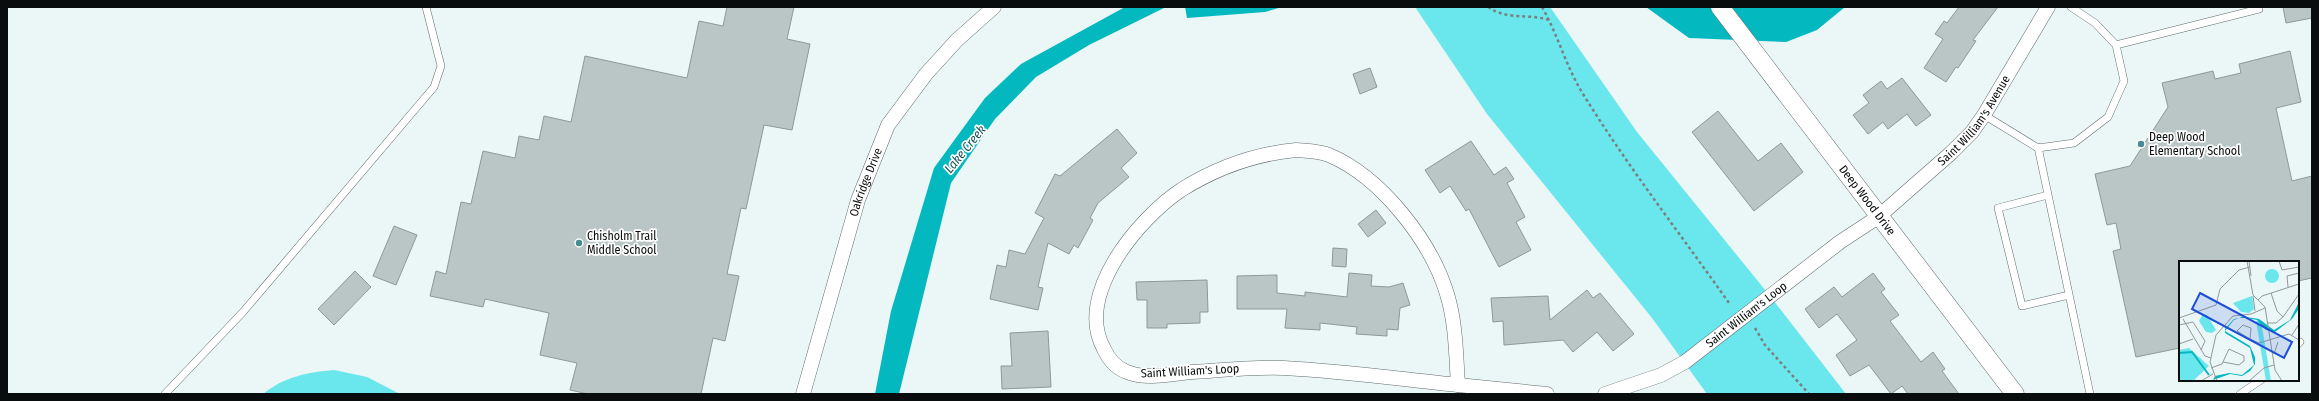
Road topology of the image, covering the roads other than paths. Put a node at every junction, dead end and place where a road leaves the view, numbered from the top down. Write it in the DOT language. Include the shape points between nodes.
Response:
graph roads {
  1 [pos="426,7"];
  2 [pos="994,7"];
  3 [pos="1720,7"];
  4 [pos="2048,7"];
  5 [pos="2071,7"];
  6 [pos="2259,9"];
  7 [pos="2116,45"];
  8 [pos="1984,115"];
  9 [pos="2038,147"];
  10 [pos="2048,195"];
  11 [pos="1878,217"];
  12 [pos="2069,295"];
  13 [pos="2260,381"];
  14 [pos="1458,385"];
  15 [pos="166,394"];
  16 [pos="803,394"];
  17 [pos="1547,394"];
  18 [pos="1605,394"];
  19 [pos="2015,394"];
  20 [pos="2090,394"];
  21 [pos="2240,394"];
  1 -- 15 [label="lane" via="441,66 434,87 243,312"];
  2 -- 16 [label="street, Oakridge Drive" via="957,40 926,74 888,125 858,200"];
  3 -- 11 [label="street, Deep Wood Drive"];
  4 -- 8 [label="street, Saint William's Avenue"];
  5 -- 7 [label="lane" via="2095,23"];
  6 -- 7 [label="lane"];
  7 -- 9 [label="lane" via="2124,81 2108,117 2074,143"];
  8 -- 9 [label="lane"];
  8 -- 11 [label="street, Saint William's Avenue" via="1951,154"];
  9 -- 10 [label="lane"];
  10 -- 12 [label="lane"];
  10 -- 12 [label="lane" via="1998,208 2022,306"];
  11 -- 18 [label="street, Saint William's Loop" via="1840,242 1685,362 1661,375"];
  11 -- 19 [label="street, Deep Wood Drive"];
  12 -- 20 [label="lane"];
  13 -- 21 [label="lane"];
  14 -- 14 [label="street, Saint William's Loop" via="1452,316 1447,293 1433,259 1409,223 1381,190 1344,163 1314,151 1281,152 1243,160 1204,176 1180,191 1157,209 1128,241 1109,273 1096,306 1095,327 1108,358 1115,366 1144,376 1241,368 1284,368"];
  14 -- 17 [label="street, Saint William's Loop"];
}
